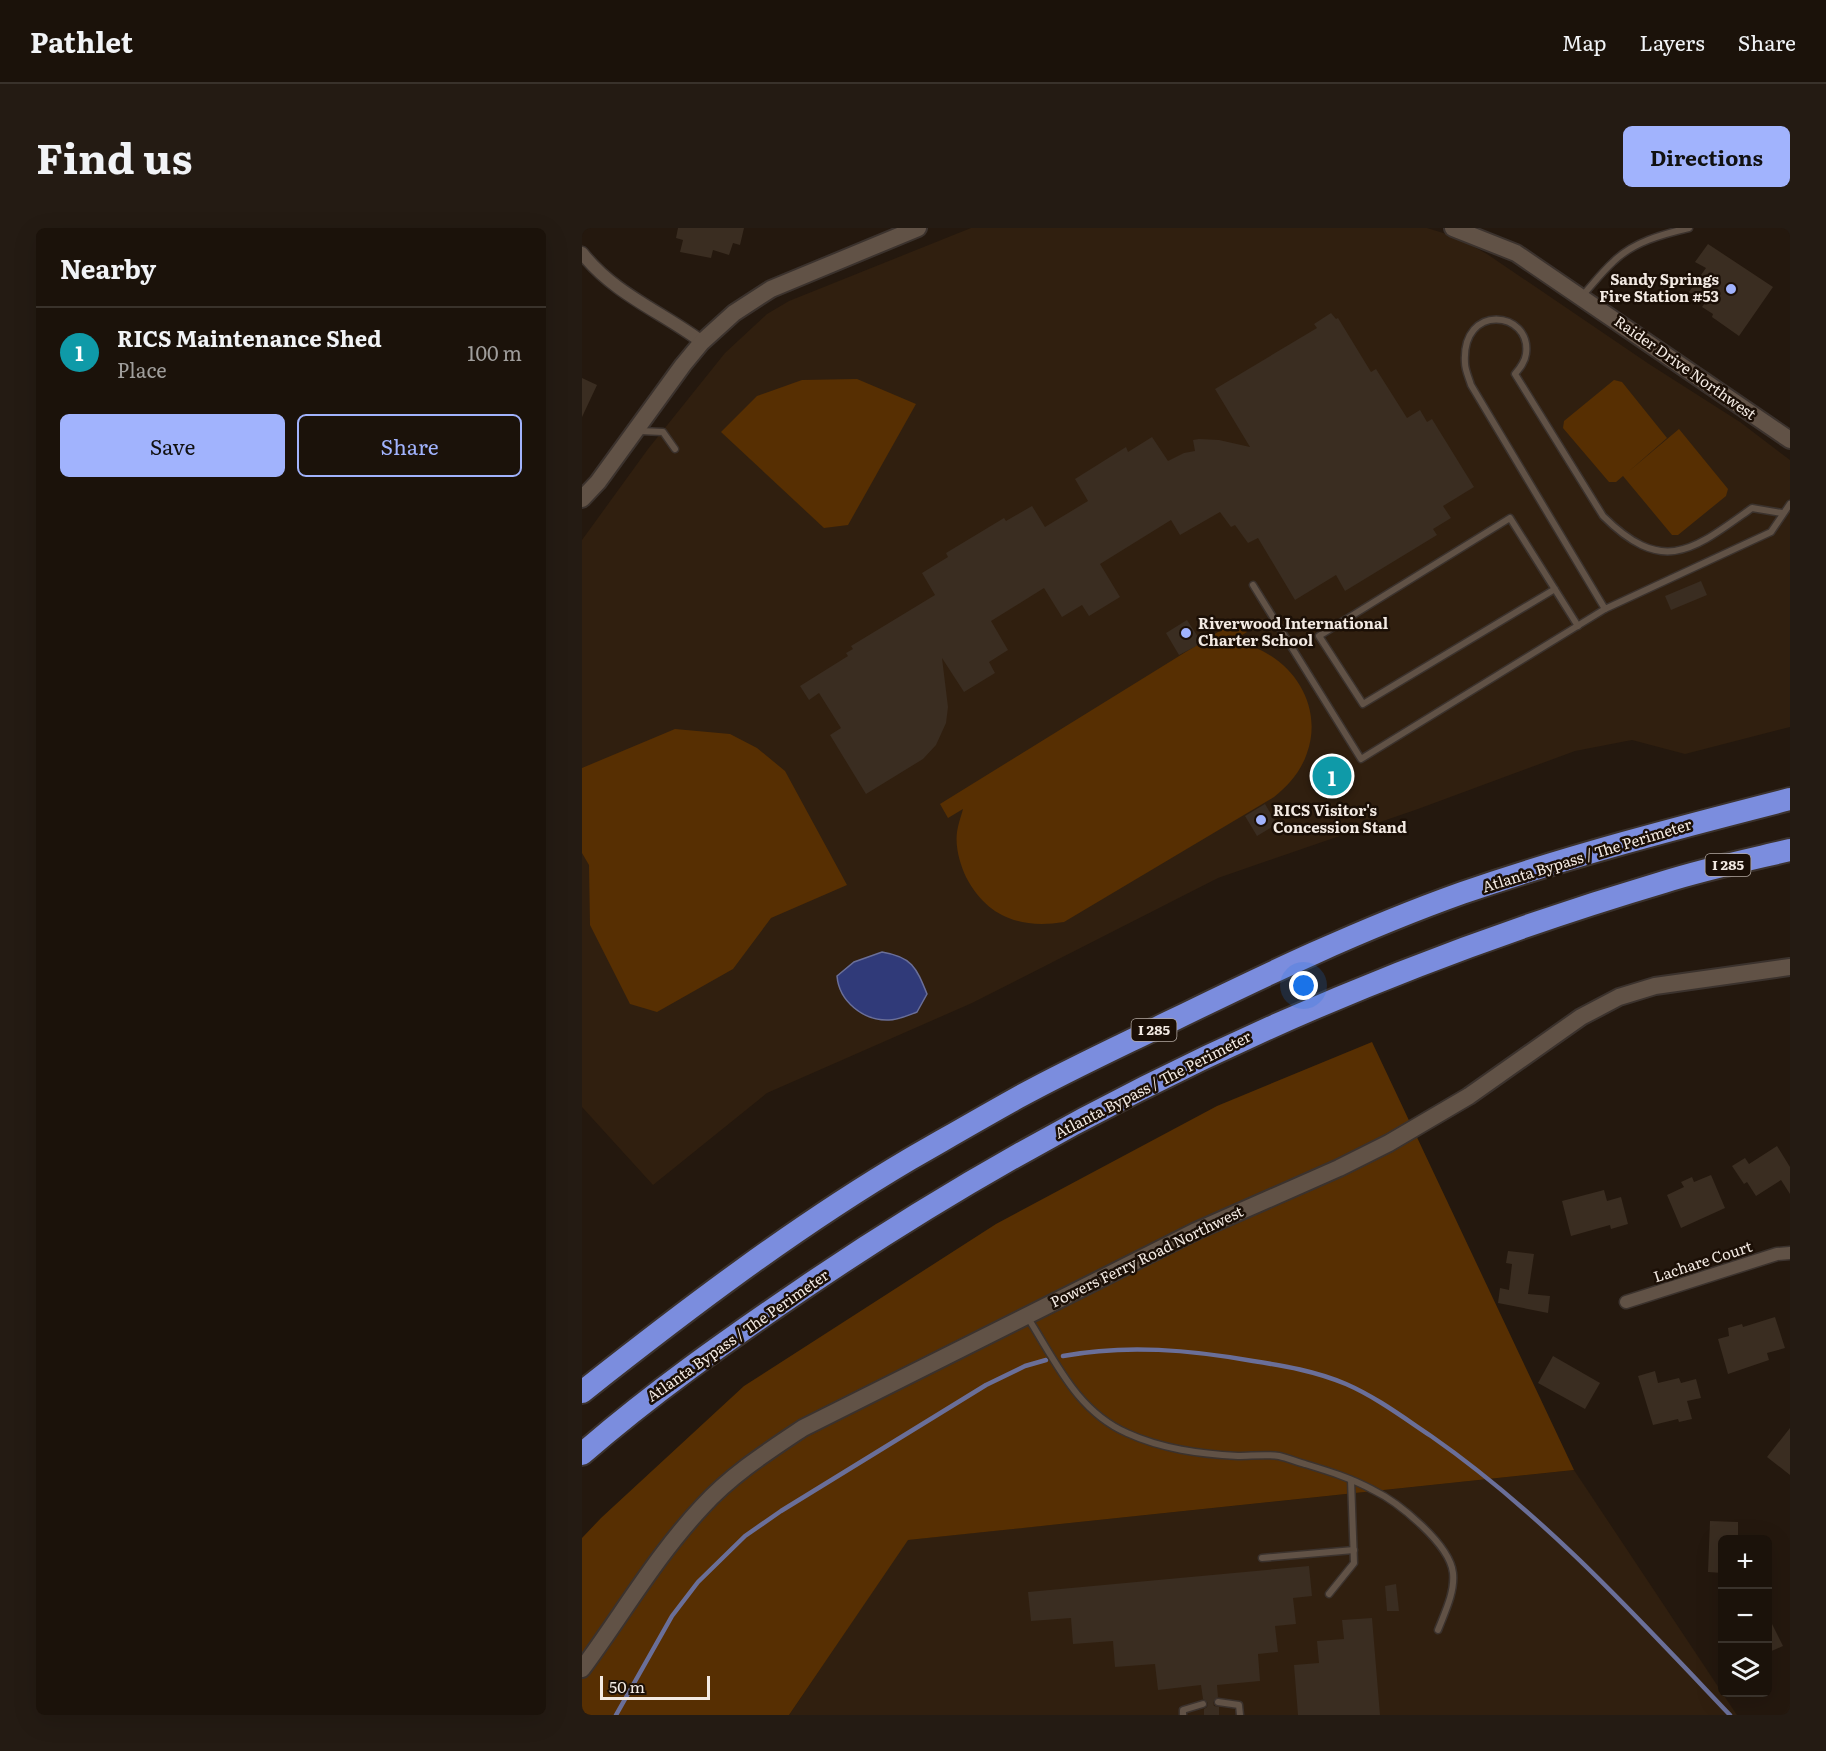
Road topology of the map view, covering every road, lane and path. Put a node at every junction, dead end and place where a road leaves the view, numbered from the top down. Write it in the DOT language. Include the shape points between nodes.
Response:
graph roads {
  1 [pos="918,228"];
  2 [pos="1453,228"];
  3 [pos="1689,228"];
  4 [pos="582,253"];
  5 [pos="1581,297"];
  6 [pos="702,342"];
  7 [pos="636,432"];
  8 [pos="1790,440"];
  9 [pos="675,449"];
  10 [pos="582,499"];
  11 [pos="1790,504"];
  12 [pos="1782,513"];
  13 [pos="1253,585"];
  14 [pos="1555,589"];
  15 [pos="1605,609"];
  16 [pos="1578,626"];
  17 [pos="1790,799"];
  18 [pos="1790,850"];
  19 [pos="1790,967"];
  20 [pos="1790,1253"];
  21 [pos="1626,1302"];
  22 [pos="1027,1315"];
  23 [pos="582,1392"];
  24 [pos="582,1454"];
  25 [pos="1352,1480"];
  26 [pos="1354,1550"];
  27 [pos="1262,1558"];
  28 [pos="1329,1594"];
  29 [pos="1438,1630"];
  30 [pos="582,1668"];
  31 [pos="1218,1702"];
  32 [pos="1203,1704"];
  33 [pos="1184,1715"];
  34 [pos="1240,1715"];
  1 -- 6 [label="street" via="771,289 734,313"];
  2 -- 5 [label="street, Raider Drive Northwest" via="1516,253"];
  3 -- 5 [label="lane" via="1663,234 1629,250 1614,260"];
  4 -- 6 [label="street" via="613,284"];
  5 -- 8 [label="street, Raider Drive Northwest"];
  6 -- 7 [label="street"];
  7 -- 9 [label="lane" via="663,432"];
  7 -- 10 [label="street"];
  11 -- 12 [label="lane"];
  12 -- 15 [label="lane" via="1771,532"];
  12 -- 15 [label="lane" via="1752,508 1704,542 1683,551 1660,552 1621,532 1603,516 1515,374 1526,354 1521,331 1501,319 1485,321 1472,331 1466,345 1465,364 1472,385"];
  13 -- 16 [label="lane" via="1361,759"];
  14 -- 14 [label="lane" via="1510,518 1319,636 1363,704"];
  14 -- 16 [label="lane"];
  15 -- 16 [label="lane"];
  17 -- 23 [label="highway, Atlanta Bypass / The Perimeter / I 285" via="1463,893 1283,966 1019,1097 907,1161 780,1243"];
  18 -- 24 [label="highway, Atlanta Bypass / The Perimeter / I 285" via="1665,881 1491,938 1365,986 1152,1083 1068,1126 928,1207 833,1268 620,1420"];
  19 -- 22 [label="street, Powers Ferry Road Northwest" via="1655,986 1619,997 1581,1017 1469,1096 1389,1143 1196,1231"];
  20 -- 21 [label="street, Lachare Court"];
  22 -- 25 [label="lane" via="1078,1397 1102,1419 1126,1433 1188,1452 1279,1456"];
  22 -- 30 [label="street, Powers Ferry Road Northwest" via="803,1428 749,1464 703,1505 667,1548"];
  25 -- 26 [label="lane"];
  25 -- 29 [label="lane" via="1394,1503 1436,1540 1448,1557 1453,1572 1452,1588"];
  26 -- 27 [label="lane"];
  26 -- 28 [label="lane" via="1354,1563"];
  31 -- 34 [label="lane" via="1239,1706"];
  32 -- 33 [label="lane" via="1183,1710"];
}
